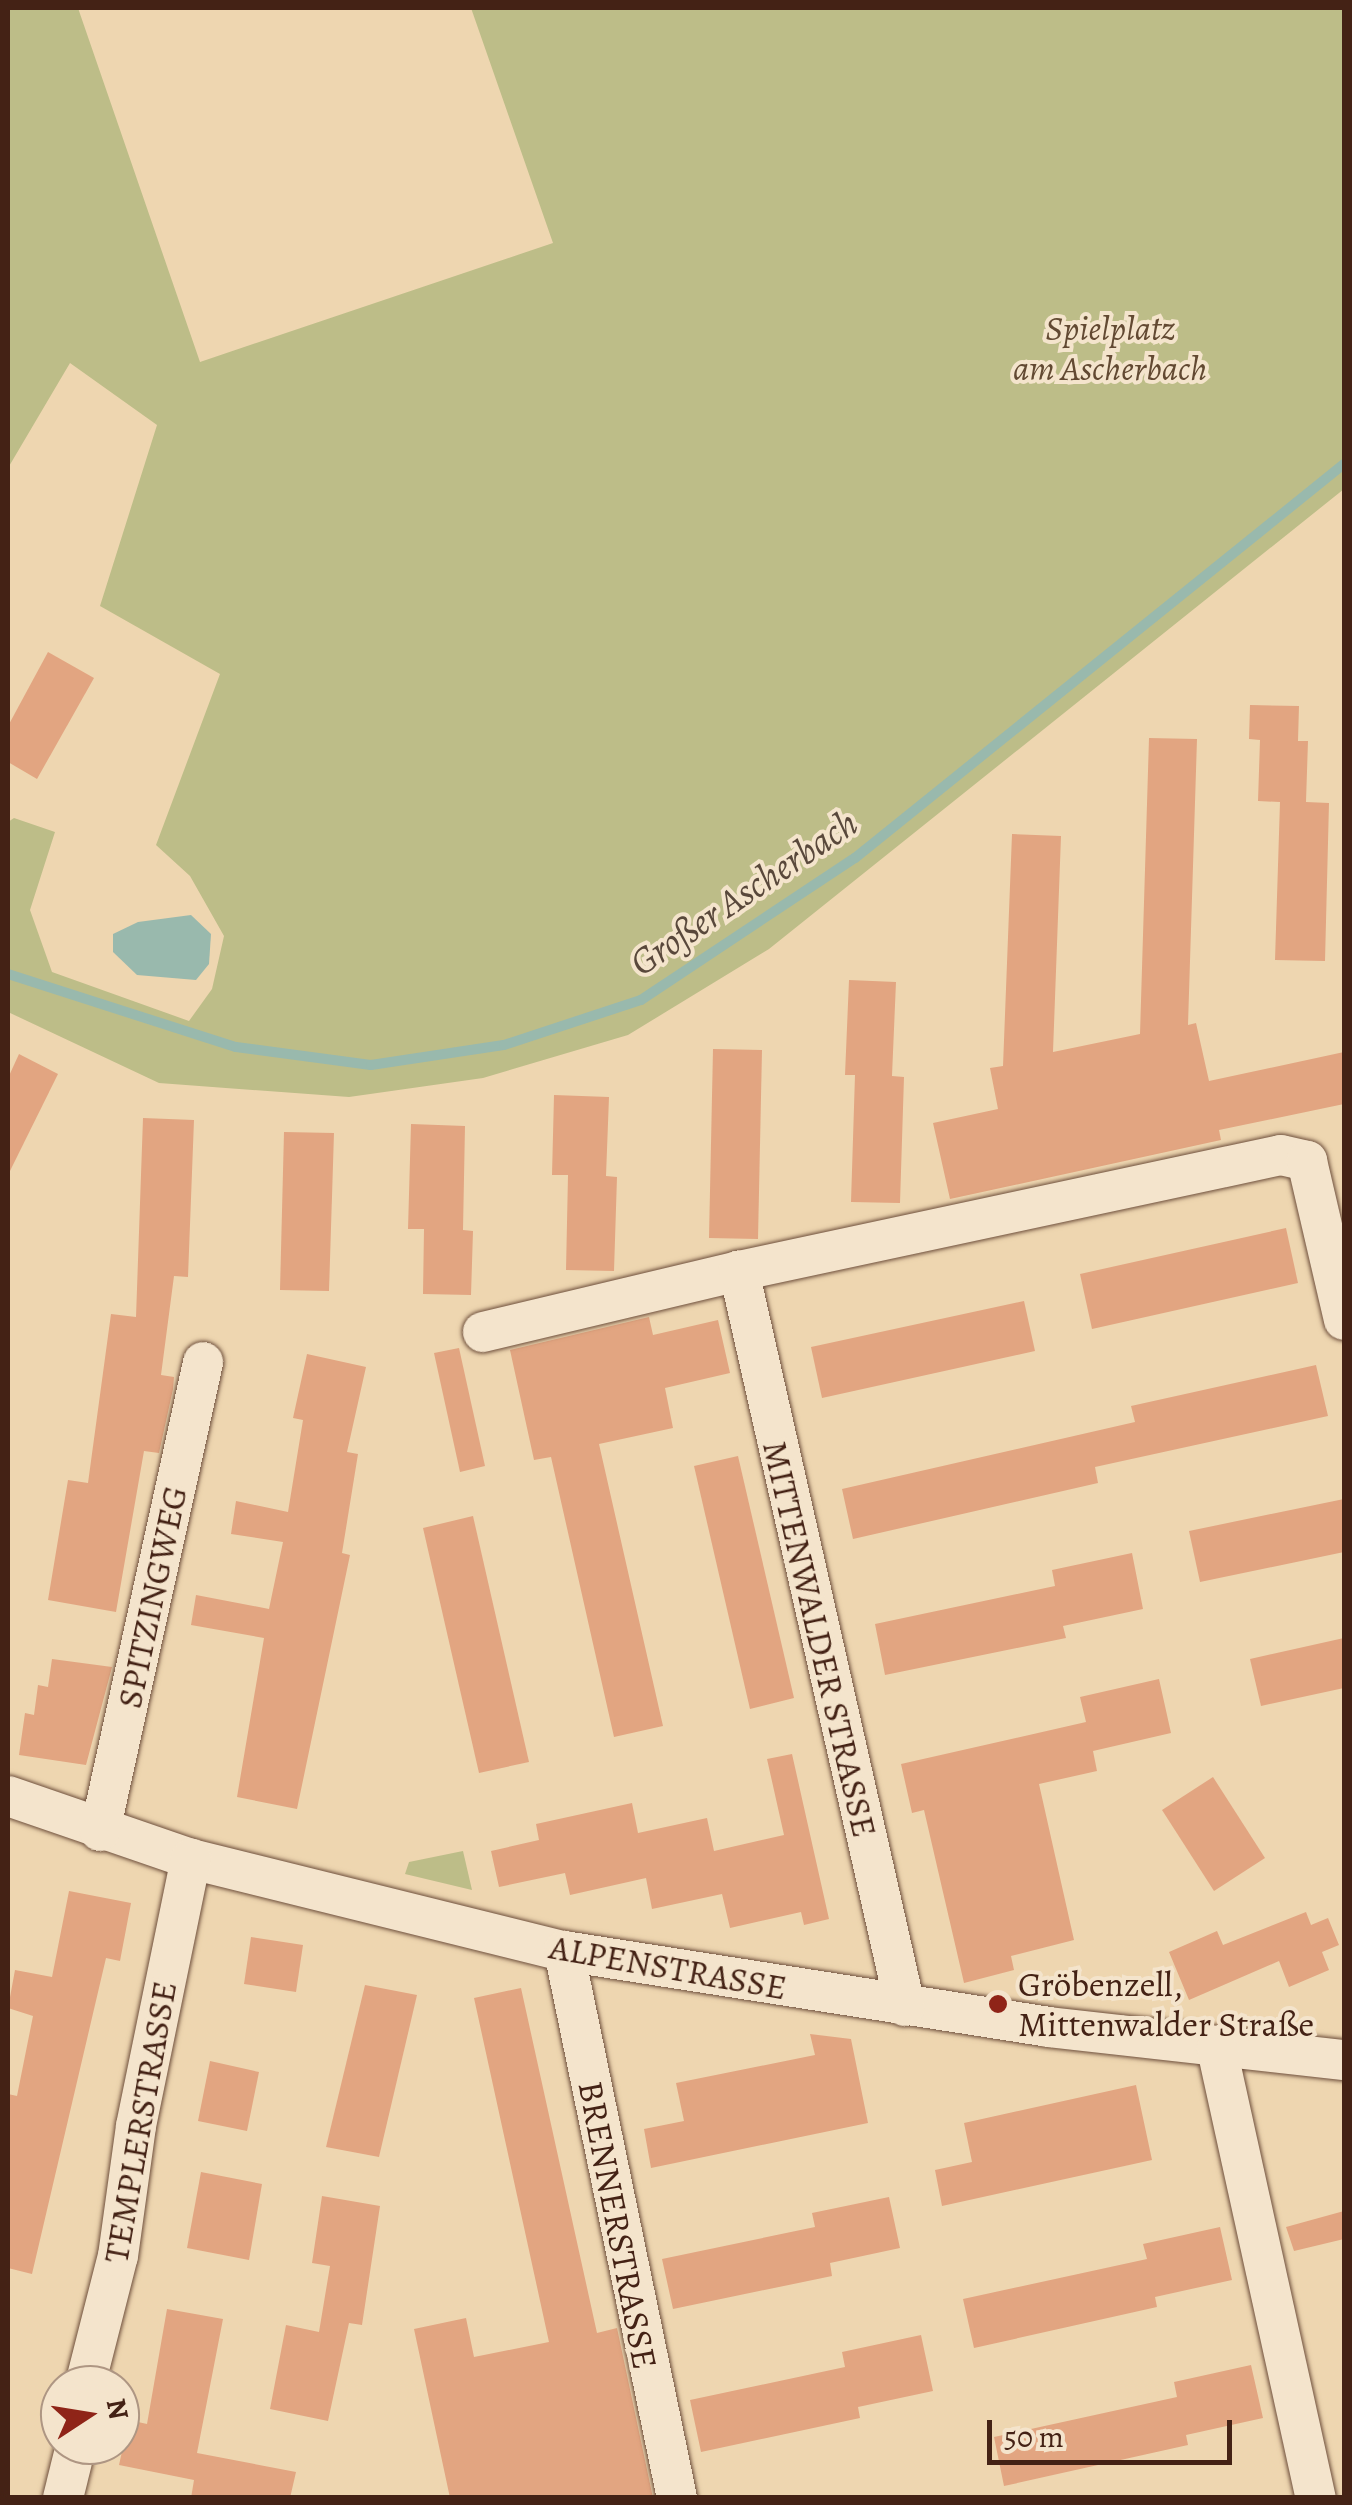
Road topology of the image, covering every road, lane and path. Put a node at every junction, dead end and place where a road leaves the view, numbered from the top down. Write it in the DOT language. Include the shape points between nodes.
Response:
graph roads {
  1 [pos="739,1271"];
  2 [pos="1344,1320"];
  3 [pos="483,1332"];
  4 [pos="203,1362"];
  5 [pos="8,1796"];
  6 [pos="100,1831"];
  7 [pos="191,1858"];
  8 [pos="564,1951"];
  9 [pos="905,2006"];
  10 [pos="1216,2049"];
  11 [pos="1344,2060"];
  12 [pos="90,2365"];
  13 [pos="71,2465"];
  14 [pos="64,2498"];
  15 [pos="676,2498"];
  16 [pos="1316,2498"];
  1 -- 2 [label="street" via="1281,1155 1306,1161"];
  1 -- 3 [label="street"];
  1 -- 9 [label="street, MITTENWALDER STRASSE"];
  4 -- 6 [label="street, SPITZINGWEG"];
  5 -- 6 [label="street, ALPENSTRASSE"];
  6 -- 7 [label="street, ALPENSTRASSE"];
  7 -- 8 [label="street, ALPENSTRASSE"];
  7 -- 12 [label="street, TEMPLERSTRASSE" via="136,2126 118,2256"];
  8 -- 9 [label="street, ALPENSTRASSE"];
  8 -- 15 [label="street, BRENNERSTRASSE"];
  9 -- 10 [label="street, ALPENSTRASSE"];
  10 -- 11 [label="street, ALPENSTRASSE"];
  10 -- 16 [label="street"];
  13 -- 14 [label="street"];
}
